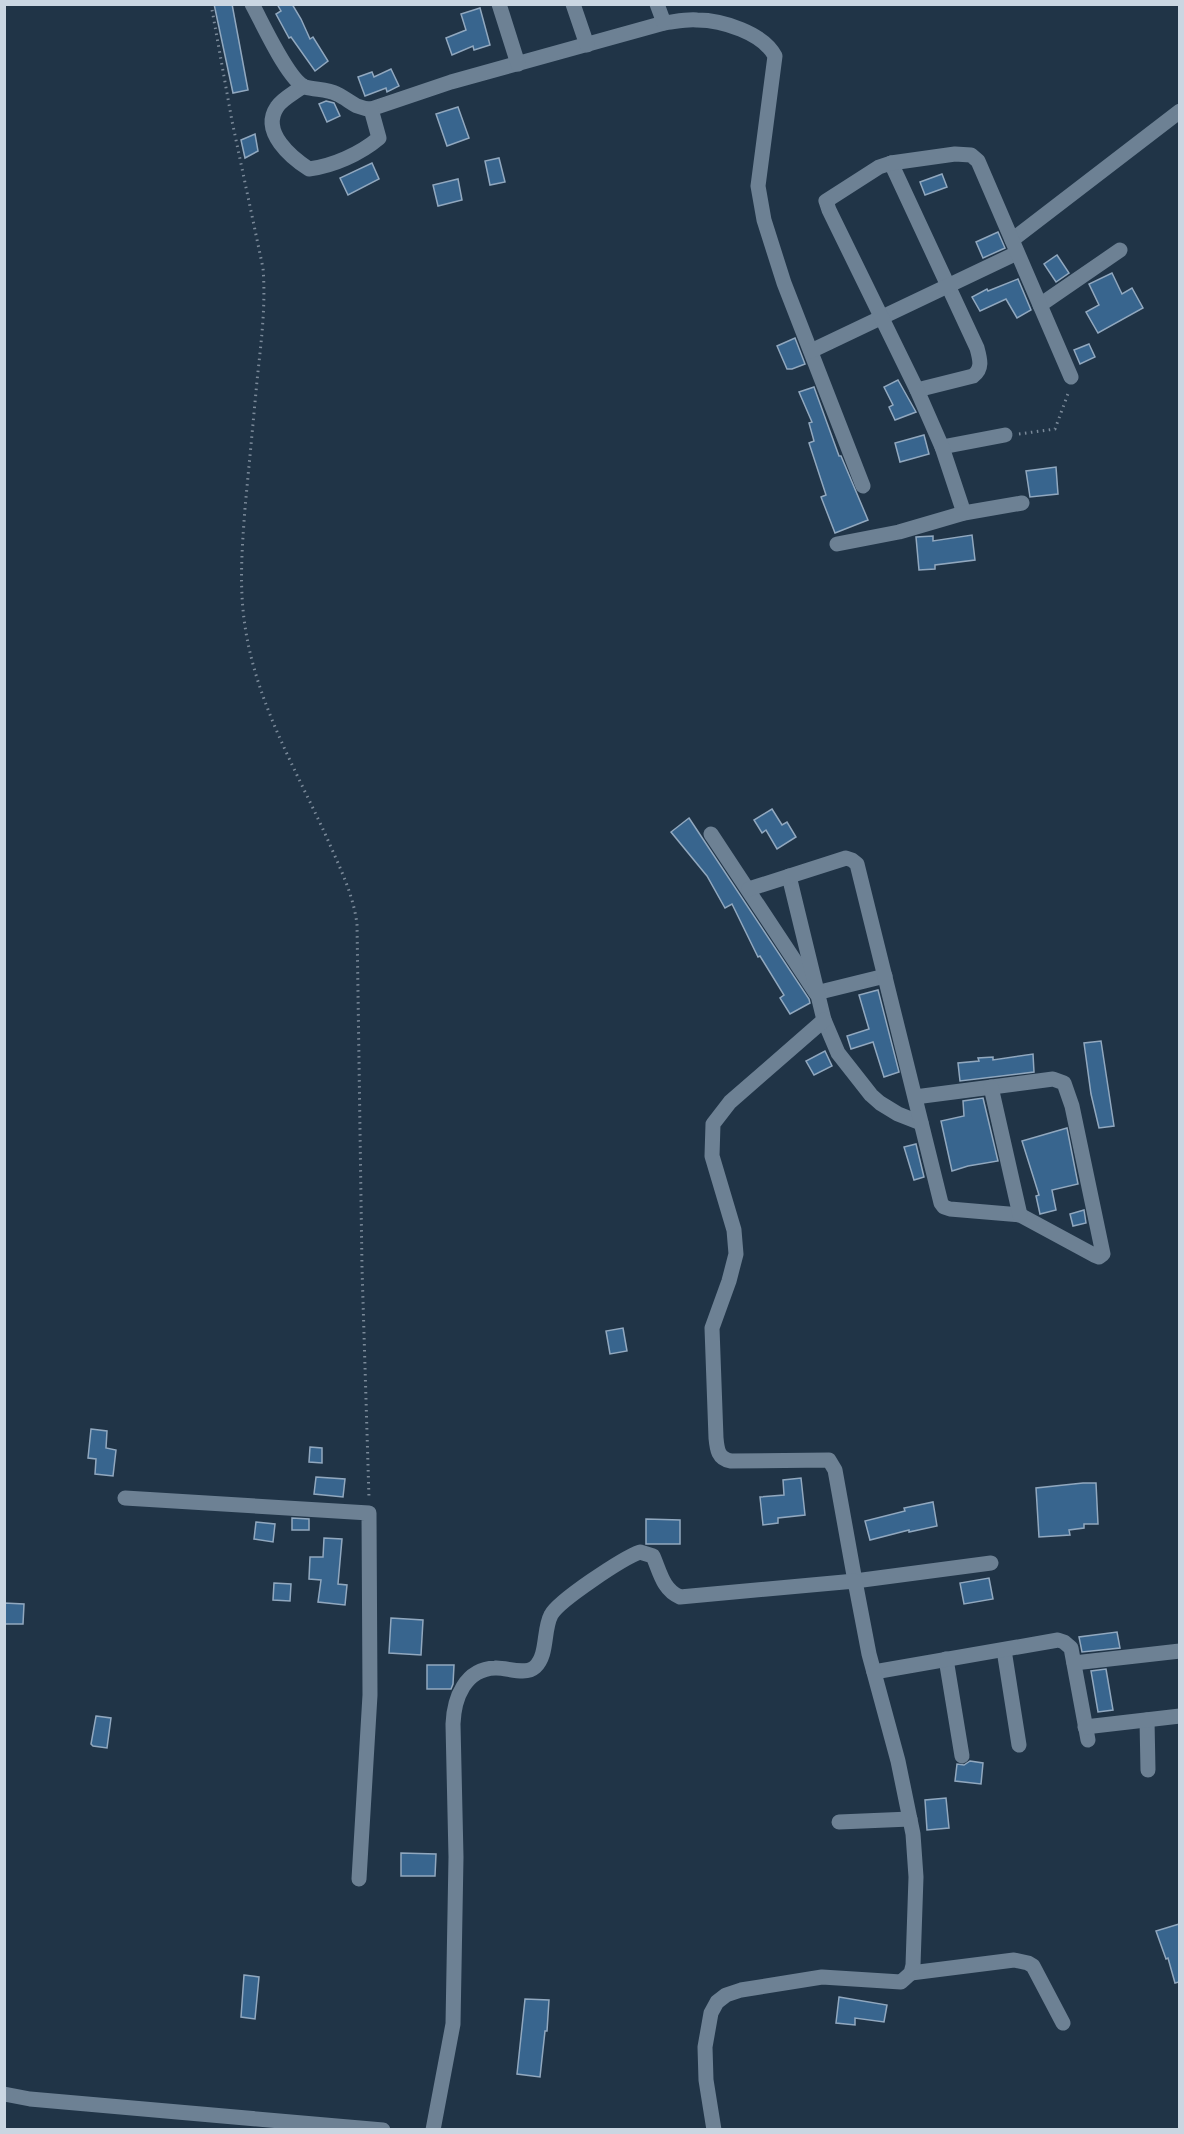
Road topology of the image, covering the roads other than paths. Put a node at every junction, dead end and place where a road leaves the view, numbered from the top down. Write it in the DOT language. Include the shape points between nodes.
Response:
graph roads {
  1 [pos="252,4"];
  2 [pos="499,4"];
  3 [pos="573,4"];
  4 [pos="657,4"];
  5 [pos="664,23"];
  6 [pos="587,45"];
  7 [pos="518,64"];
  8 [pos="303,86"];
  9 [pos="371,109"];
  10 [pos="1179,111"];
  11 [pos="891,163"];
  12 [pos="1014,246"];
  13 [pos="1120,250"];
  14 [pos="949,284"];
  15 [pos="1040,305"];
  16 [pos="882,316"];
  17 [pos="811,351"];
  18 [pos="1071,377"];
  19 [pos="917,390"];
  20 [pos="1005,435"];
  21 [pos="942,447"];
  22 [pos="863,486"];
  23 [pos="1022,503"];
  24 [pos="964,513"];
  25 [pos="837,544"];
  26 [pos="711,834"];
  27 [pos="789,876"];
  28 [pos="749,890"];
  29 [pos="885,976"];
  30 [pos="816,993"];
  31 [pos="824,1020"];
  32 [pos="991,1087"];
  33 [pos="915,1097"];
  34 [pos="921,1124"];
  35 [pos="1020,1215"];
  36 [pos="125,1498"];
  37 [pos="991,1563"];
  38 [pos="855,1581"];
  39 [pos="1004,1650"];
  40 [pos="1179,1651"];
  41 [pos="946,1659"];
  42 [pos="1074,1663"];
  43 [pos="874,1672"];
  44 [pos="1179,1716"];
  45 [pos="1147,1720"];
  46 [pos="1019,1745"];
  47 [pos="962,1756"];
  48 [pos="1148,1770"];
  49 [pos="910,1819"];
  50 [pos="839,1822"];
  51 [pos="359,1879"];
  52 [pos="911,1973"];
  53 [pos="1063,2023"];
  54 [pos="4,2094"];
  55 [pos="383,2130"];
  56 [pos="433,2130"];
  57 [pos="714,2130"];
  1 -- 8 [label="street" via="285,66"];
  2 -- 7 [label="street"];
  3 -- 6 [label="street"];
  4 -- 5 [label="street"];
  5 -- 6 [label="street"];
  5 -- 17 [label="street" via="721,22 758,37 775,56 758,186 764,220"];
  6 -- 7 [label="street"];
  7 -- 9 [label="street"];
  8 -- 9 [label="street" via="335,93 355,106"];
  8 -- 9 [label="street" via="276,108 272,124 280,145 309,169 325,167 379,138"];
  10 -- 12 [label="street"];
  11 -- 12 [label="street" via="971,155 978,161"];
  11 -- 14 [label="street"];
  11 -- 16 [label="street" via="826,201"];
  12 -- 14 [label="street"];
  12 -- 15 [label="street"];
  13 -- 15 [label="street"];
  14 -- 16 [label="street"];
  14 -- 19 [label="street" via="977,348 979,369 973,376"];
  15 -- 18 [label="street"];
  16 -- 17 [label="street"];
  16 -- 19 [label="street"];
  17 -- 22 [label="street"];
  19 -- 21 [label="street"];
  20 -- 21 [label="street"];
  21 -- 24 [label="street"];
  23 -- 24 [label="street"];
  24 -- 25 [label="street" via="933,524"];
  26 -- 28 [label="street"];
  27 -- 28 [label="street"];
  27 -- 29 [label="street" via="846,858 855,861"];
  27 -- 30 [label="street"];
  28 -- 30 [label="street"];
  29 -- 30 [label="street"];
  29 -- 33 [label="street"];
  30 -- 31 [label="street"];
  31 -- 34 [label="street" via="838,1053 871,1095 897,1114"];
  31 -- 38 [label="street" via="730,1102 713,1124 712,1156 734,1230 736,1254 712,1328 716,1438 718,1452 726,1460 826,1459 831,1463"];
  32 -- 33 [label="street"];
  32 -- 35 [label="street"];
  32 -- 35 [label="street" via="1053,1079 1064,1083 1103,1254 1094,1255"];
  33 -- 34 [label="street"];
  34 -- 35 [label="street" via="944,1207"];
  36 -- 51 [label="street" via="369,1514 370,1695"];
  37 -- 38 [label="street"];
  38 -- 43 [label="street"];
  38 -- 56 [label="street" via="680,1597 667,1588 653,1556 640,1552 605,1571 557,1606 547,1624 536,1666 530,1670 494,1668 467,1681 453,1707 453,2024"];
  39 -- 41 [label="street"];
  39 -- 42 [label="street" via="1064,1642 1071,1648"];
  39 -- 46 [label="street"];
  40 -- 42 [label="street"];
  41 -- 43 [label="street"];
  41 -- 47 [label="street"];
  42 -- 45 [label="street" via="1086,1734"];
  43 -- 49 [label="street"];
  44 -- 45 [label="street"];
  45 -- 48 [label="street"];
  49 -- 50 [label="street"];
  49 -- 52 [label="street" via="916,1877"];
  52 -- 53 [label="street" via="1014,1960 1028,1963"];
  52 -- 57 [label="street" via="901,1982 822,1977 741,1990 717,2002 705,2047"];
  54 -- 55 [label="street"];
}
